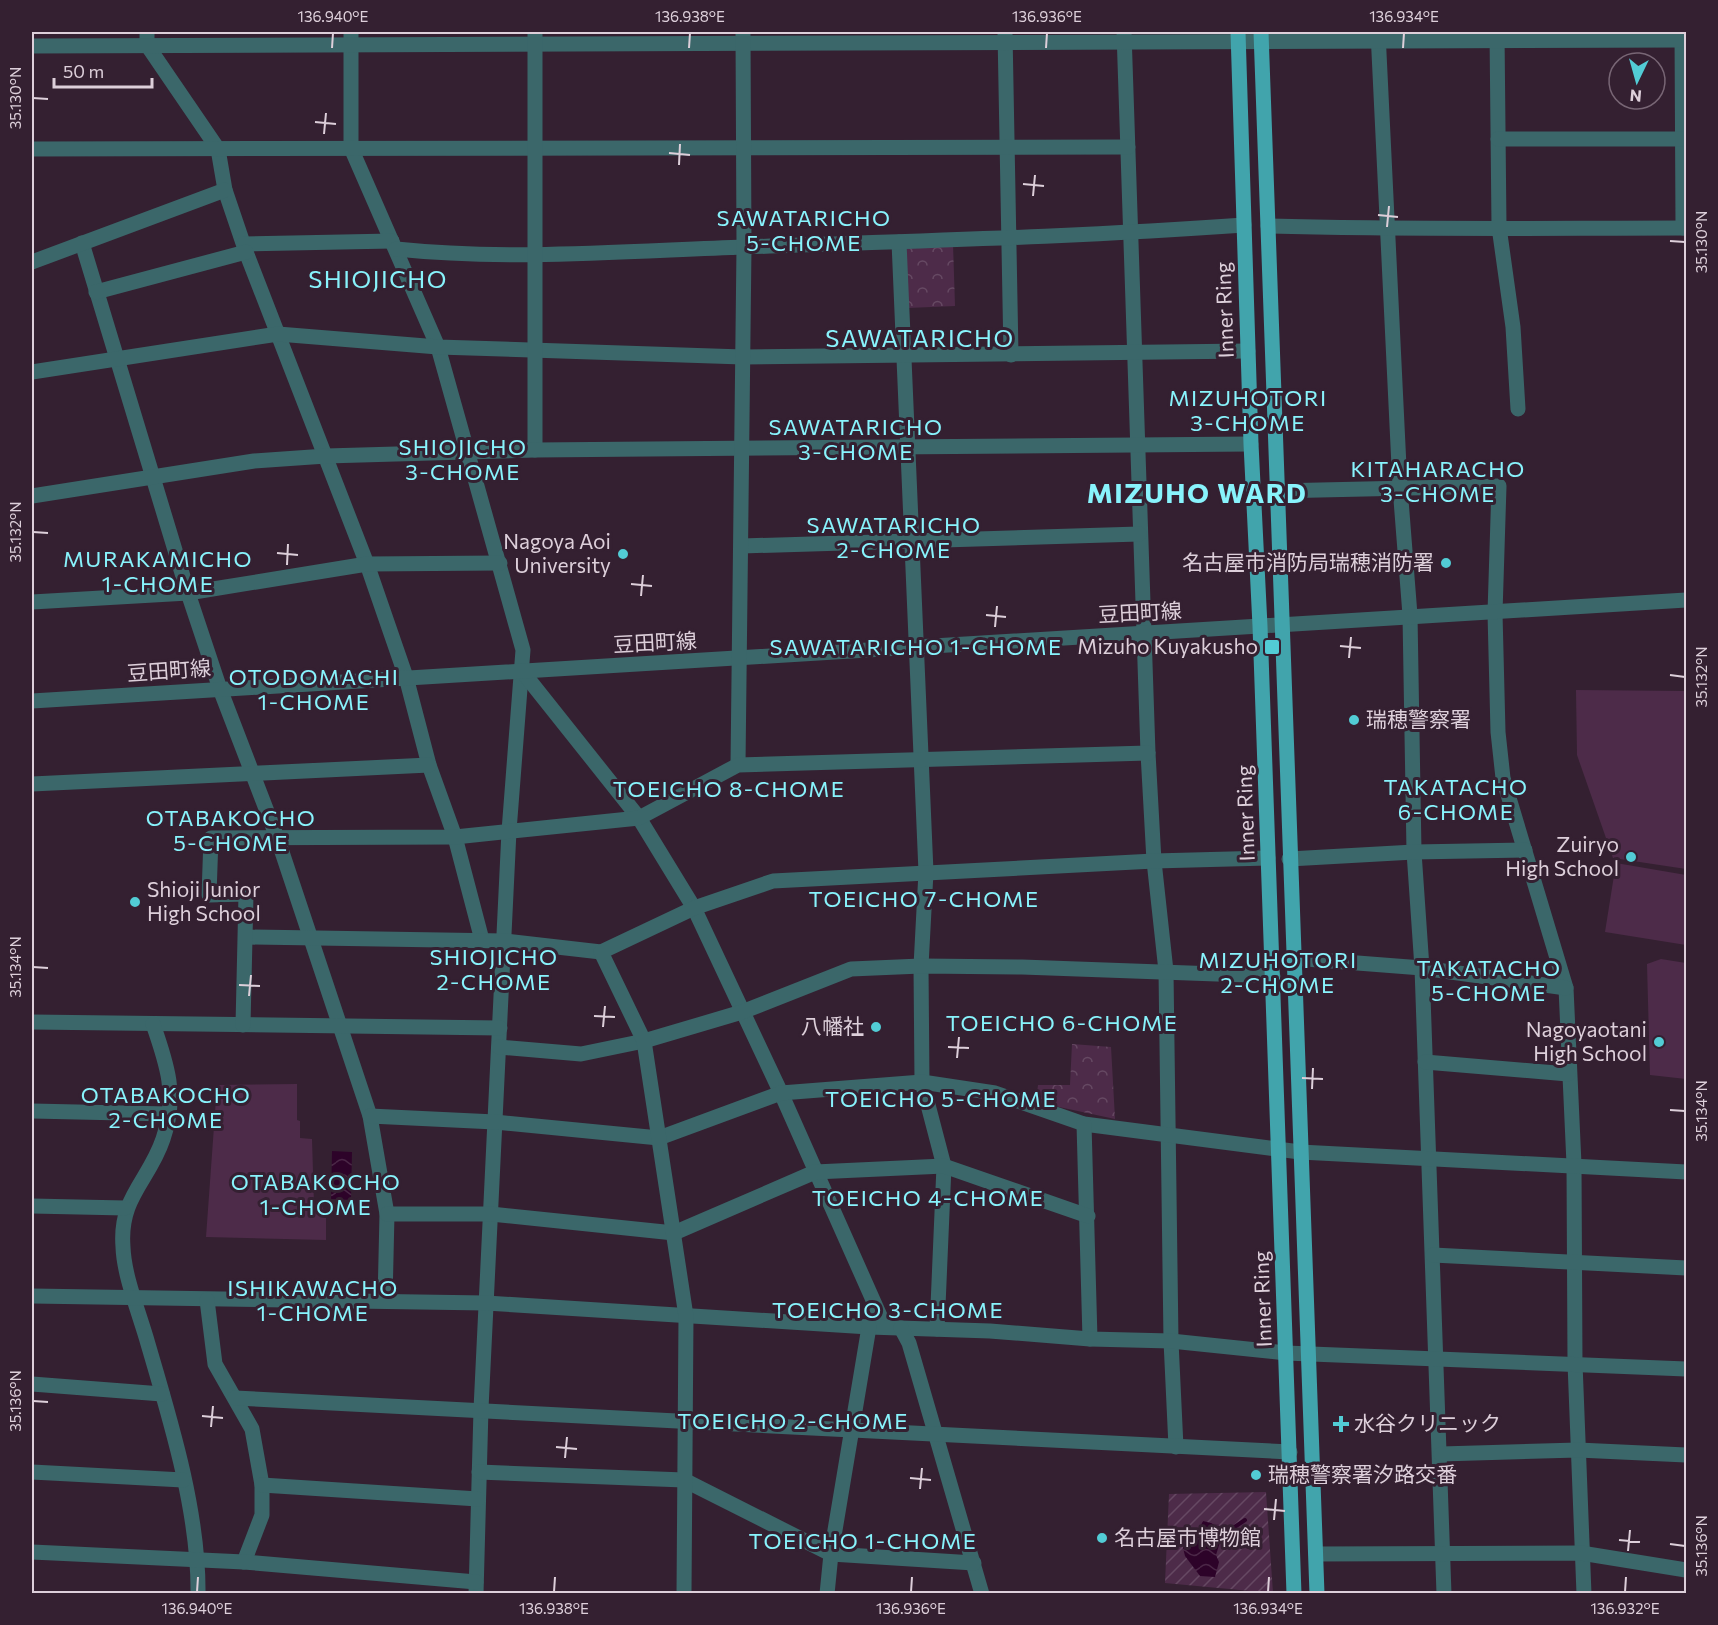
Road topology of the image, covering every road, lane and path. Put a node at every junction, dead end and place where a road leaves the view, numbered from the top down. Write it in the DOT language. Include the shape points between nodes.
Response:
graph roads {
  1 [pos="1378,35"];
  2 [pos="1261,36"];
  3 [pos="1497,36"];
  4 [pos="1006,37"];
  5 [pos="1124,37"];
  6 [pos="1239,37"];
  7 [pos="1684,37"];
  8 [pos="147,38"];
  9 [pos="351,38"];
  10 [pos="535,38"];
  11 [pos="744,38"];
  12 [pos="32,46"];
  13 [pos="1498,139"];
  14 [pos="1683,139"];
  15 [pos="1008,147"];
  16 [pos="1128,147"];
  17 [pos="351,148"];
  18 [pos="535,148"];
  19 [pos="742,148"];
  20 [pos="32,149"];
  21 [pos="218,149"];
  22 [pos="225,190"];
  23 [pos="1244,225"];
  24 [pos="1268,226"];
  25 [pos="1499,227"];
  26 [pos="1685,228"];
  27 [pos="1389,230"];
  28 [pos="1130,233"];
  29 [pos="1010,238"];
  30 [pos="899,242"];
  31 [pos="82,243"];
  32 [pos="394,245"];
  33 [pos="744,247"];
  34 [pos="245,248"];
  35 [pos="534,255"];
  36 [pos="32,262"];
  37 [pos="96,292"];
  38 [pos="279,334"];
  39 [pos="438,347"];
  40 [pos="536,350"];
  41 [pos="1135,351"];
  42 [pos="1248,351"];
  43 [pos="902,355"];
  44 [pos="1011,355"];
  45 [pos="743,357"];
  46 [pos="118,359"];
  47 [pos="32,372"];
  48 [pos="1518,409"];
  49 [pos="1137,443"];
  50 [pos="1251,444"];
  51 [pos="908,446"];
  52 [pos="741,448"];
  53 [pos="535,450"];
  54 [pos="469,451"];
  55 [pos="326,456"];
  56 [pos="153,478"];
  57 [pos="1400,487"];
  58 [pos="1275,491"];
  59 [pos="32,496"];
  60 [pos="1139,534"];
  61 [pos="911,542"];
  62 [pos="742,546"];
  63 [pos="500,563"];
  64 [pos="367,564"];
  65 [pos="188,593"];
  66 [pos="1686,600"];
  67 [pos="32,602"];
  68 [pos="1494,613"];
  69 [pos="1410,615"];
  70 [pos="1280,624"];
  71 [pos="1260,626"];
  72 [pos="1144,634"];
  73 [pos="917,645"];
  74 [pos="739,660"];
  75 [pos="522,671"];
  76 [pos="406,677"];
  77 [pos="220,688"];
  78 [pos="32,701"];
  79 [pos="1148,753"];
  80 [pos="922,762"];
  81 [pos="429,765"];
  82 [pos="738,765"];
  83 [pos="253,775"];
  84 [pos="32,784"];
  85 [pos="639,818"];
  86 [pos="509,831"];
  87 [pos="455,837"];
  88 [pos="278,840"];
  89 [pos="1525,850"];
  90 [pos="1414,852"];
  91 [pos="1268,858"];
  92 [pos="1289,859"];
  93 [pos="1154,861"];
  94 [pos="926,872"];
  95 [pos="694,908"];
  96 [pos="246,937"];
  97 [pos="310,937"];
  98 [pos="482,940"];
  99 [pos="505,941"];
  100 [pos="601,952"];
  101 [pos="1293,958"];
  102 [pos="921,966"];
  103 [pos="1422,968"];
  104 [pos="1166,970"];
  105 [pos="1273,976"];
  106 [pos="1566,988"];
  107 [pos="742,1012"];
  108 [pos="32,1022"];
  109 [pos="153,1024"];
  110 [pos="243,1025"];
  111 [pos="341,1027"];
  112 [pos="500,1028"];
  113 [pos="644,1041"];
  114 [pos="499,1047"];
  115 [pos="1425,1062"];
  116 [pos="1568,1074"];
  117 [pos="922,1082"];
  118 [pos="781,1093"];
  119 [pos="32,1111"];
  120 [pos="169,1114"];
  121 [pos="370,1116"];
  122 [pos="495,1122"];
  123 [pos="1084,1124"];
  124 [pos="1168,1134"];
  125 [pos="659,1138"];
  126 [pos="1279,1147"];
  127 [pos="1300,1152"];
  128 [pos="1429,1156"];
  129 [pos="1574,1164"];
  130 [pos="944,1166"];
  131 [pos="815,1172"];
  132 [pos="1686,1172"];
  133 [pos="32,1206"];
  134 [pos="125,1208"];
  135 [pos="387,1214"];
  136 [pos="491,1214"];
  137 [pos="1088,1216"];
  138 [pos="674,1233"];
  139 [pos="1433,1255"];
  140 [pos="1576,1262"];
  141 [pos="1686,1268"];
  142 [pos="32,1296"];
  143 [pos="135,1299"];
  144 [pos="207,1300"];
  145 [pos="385,1301"];
  146 [pos="486,1303"];
  147 [pos="686,1316"];
  148 [pos="868,1327"];
  149 [pos="885,1327"];
  150 [pos="901,1328"];
  151 [pos="937,1329"];
  152 [pos="1090,1339"];
  153 [pos="1171,1341"];
  154 [pos="1286,1353"];
  155 [pos="1308,1353"];
  156 [pos="1436,1357"];
  157 [pos="1575,1363"];
  158 [pos="1686,1369"];
  159 [pos="32,1384"];
  160 [pos="162,1394"];
  161 [pos="235,1398"];
  162 [pos="481,1409"];
  163 [pos="684,1419"];
  164 [pos="851,1430"];
  165 [pos="937,1437"];
  166 [pos="1176,1447"];
  167 [pos="1578,1450"];
  168 [pos="1290,1452"];
  169 [pos="1441,1454"];
  170 [pos="1686,1455"];
  171 [pos="32,1472"];
  172 [pos="479,1472"];
  173 [pos="183,1480"];
  174 [pos="684,1480"];
  175 [pos="262,1485"];
  176 [pos="478,1499"];
  177 [pos="32,1552"];
  178 [pos="1443,1553"];
  179 [pos="1581,1553"];
  180 [pos="831,1554"];
  181 [pos="1316,1554"];
  182 [pos="198,1561"];
  183 [pos="244,1562"];
  184 [pos="974,1563"];
  185 [pos="1686,1570"];
  186 [pos="476,1588"];
  187 [pos="198,1593"];
  188 [pos="684,1593"];
  189 [pos="827,1593"];
  190 [pos="982,1593"];
  191 [pos="1294,1593"];
  192 [pos="1317,1593"];
  193 [pos="1444,1593"];
  194 [pos="1584,1593"];
  1 -- 2 [label="street"];
  1 -- 3 [label="street"];
  1 -- 27 [label="street"];
  2 -- 6 [label="street"];
  2 -- 24 [label="main road, Inner Ring"];
  3 -- 7 [label="street"];
  3 -- 13 [label="street"];
  4 -- 5 [label="street"];
  4 -- 11 [label="street"];
  4 -- 15 [label="street"];
  5 -- 6 [label="street"];
  5 -- 16 [label="street"];
  6 -- 23 [label="main road, Inner Ring"];
  7 -- 14 [label="street"];
  8 -- 9 [label="street"];
  8 -- 12 [label="street"];
  8 -- 21 [label="street"];
  9 -- 10 [label="street"];
  9 -- 17 [label="street"];
  10 -- 11 [label="street"];
  10 -- 18 [label="street"];
  11 -- 19 [label="street"];
  13 -- 14 [label="street"];
  13 -- 25 [label="street"];
  14 -- 26 [label="street"];
  15 -- 16 [label="street"];
  15 -- 19 [label="street"];
  15 -- 29 [label="street"];
  16 -- 28 [label="street"];
  17 -- 18 [label="street"];
  17 -- 21 [label="street"];
  17 -- 32 [label="street"];
  18 -- 19 [label="street"];
  18 -- 35 [label="street"];
  19 -- 33 [label="street"];
  20 -- 21 [label="street"];
  21 -- 22 [label="street"];
  22 -- 31 [label="street"];
  22 -- 34 [label="street"];
  23 -- 28 [label="street"];
  23 -- 42 [label="main road, Inner Ring"];
  24 -- 27 [label="street"];
  24 -- 58 [label="main road, Inner Ring"];
  25 -- 26 [label="street"];
  25 -- 27 [label="street"];
  25 -- 48 [label="street" via="1513,327"];
  27 -- 57 [label="street"];
  28 -- 29 [label="street"];
  28 -- 41 [label="street"];
  29 -- 30 [label="street"];
  29 -- 44 [label="street"];
  30 -- 33 [label="street"];
  30 -- 43 [label="street"];
  31 -- 36 [label="street"];
  31 -- 37 [label="street"];
  32 -- 34 [label="street"];
  32 -- 35 [label="street" via="454,255"];
  32 -- 39 [label="street"];
  33 -- 35 [label="street"];
  33 -- 45 [label="street"];
  34 -- 37 [label="street"];
  34 -- 38 [label="street"];
  35 -- 40 [label="street"];
  37 -- 46 [label="street"];
  38 -- 39 [label="street"];
  38 -- 46 [label="street"];
  38 -- 55 [label="street"];
  39 -- 40 [label="street"];
  39 -- 54 [label="street"];
  40 -- 45 [label="street"];
  40 -- 53 [label="street"];
  41 -- 42 [label="street"];
  41 -- 44 [label="street"];
  41 -- 49 [label="street"];
  42 -- 50 [label="main road, Inner Ring"];
  43 -- 44 [label="street"];
  43 -- 45 [label="street"];
  43 -- 51 [label="street"];
  45 -- 52 [label="street"];
  46 -- 47 [label="street"];
  46 -- 56 [label="street"];
  49 -- 50 [label="street"];
  49 -- 51 [label="street"];
  49 -- 60 [label="street"];
  50 -- 71 [label="main road, Inner Ring"];
  51 -- 52 [label="street"];
  51 -- 61 [label="street"];
  52 -- 53 [label="street"];
  52 -- 62 [label="street"];
  53 -- 54 [label="street"];
  54 -- 55 [label="street"];
  54 -- 63 [label="street"];
  55 -- 56 [label="street" via="254,461"];
  55 -- 64 [label="street"];
  56 -- 59 [label="street"];
  56 -- 65 [label="street"];
  57 -- 58 [label="street"];
  57 -- 68 [label="street" via="1499,486"];
  57 -- 69 [label="street"];
  58 -- 70 [label="main road, Inner Ring"];
  60 -- 61 [label="street"];
  60 -- 72 [label="street"];
  61 -- 62 [label="street"];
  61 -- 73 [label="street"];
  62 -- 74 [label="street"];
  63 -- 64 [label="street"];
  63 -- 75 [label="street" via="523,650"];
  64 -- 65 [label="street"];
  64 -- 76 [label="street"];
  65 -- 67 [label="street"];
  65 -- 77 [label="street"];
  66 -- 68 [label="street, 豆田町線"];
  68 -- 69 [label="street, 豆田町線"];
  68 -- 89 [label="street" via="1503,778"];
  69 -- 70 [label="street, 豆田町線"];
  69 -- 90 [label="street"];
  70 -- 71 [label="street, 豆田町線"];
  70 -- 92 [label="main road, Inner Ring"];
  71 -- 72 [label="street, 豆田町線"];
  71 -- 91 [label="main road, Inner Ring"];
  72 -- 73 [label="street, 豆田町線"];
  72 -- 79 [label="street"];
  73 -- 74 [label="street, 豆田町線"];
  73 -- 80 [label="street"];
  74 -- 75 [label="street, 豆田町線"];
  74 -- 82 [label="street"];
  75 -- 76 [label="street, 豆田町線"];
  75 -- 85 [label="street"];
  75 -- 86 [label="street"];
  76 -- 77 [label="street, 豆田町線"];
  76 -- 81 [label="street"];
  77 -- 78 [label="street, 豆田町線"];
  77 -- 83 [label="street"];
  79 -- 80 [label="street"];
  79 -- 93 [label="street"];
  80 -- 82 [label="street"];
  80 -- 94 [label="street"];
  81 -- 83 [label="street"];
  81 -- 87 [label="street"];
  82 -- 85 [label="street"];
  83 -- 84 [label="street"];
  83 -- 88 [label="street"];
  85 -- 86 [label="street"];
  85 -- 95 [label="street"];
  86 -- 87 [label="street"];
  86 -- 99 [label="street"];
  87 -- 88 [label="street"];
  87 -- 98 [label="street"];
  88 -- 96 [label="street" via="211,838 209,895 246,894"];
  88 -- 97 [label="street"];
  89 -- 90 [label="street"];
  89 -- 106 [label="street"];
  90 -- 92 [label="street"];
  90 -- 103 [label="street"];
  91 -- 93 [label="street"];
  91 -- 105 [label="main road, Inner Ring"];
  92 -- 101 [label="main road, Inner Ring"];
  93 -- 94 [label="street"];
  93 -- 104 [label="street"];
  94 -- 95 [label="street" via="773,881"];
  94 -- 102 [label="street"];
  95 -- 100 [label="street"];
  95 -- 107 [label="street"];
  96 -- 97 [label="street"];
  96 -- 110 [label="street"];
  97 -- 98 [label="street"];
  97 -- 111 [label="street"];
  98 -- 99 [label="street"];
  99 -- 100 [label="street"];
  99 -- 112 [label="street"];
  100 -- 113 [label="street"];
  101 -- 103 [label="street"];
  101 -- 127 [label="main road, Inner Ring"];
  102 -- 104 [label="street"];
  102 -- 107 [label="street" via="851,969"];
  102 -- 117 [label="street"];
  103 -- 106 [label="street"];
  103 -- 115 [label="street"];
  104 -- 105 [label="street"];
  104 -- 124 [label="street"];
  105 -- 126 [label="main road, Inner Ring"];
  106 -- 116 [label="street"];
  107 -- 113 [label="street"];
  107 -- 118 [label="street"];
  108 -- 109 [label="street"];
  109 -- 110 [label="street"];
  109 -- 120 [label="street" via="169,1071"];
  110 -- 111 [label="street"];
  111 -- 112 [label="street"];
  111 -- 121 [label="street"];
  112 -- 114 [label="street"];
  113 -- 114 [label="street" via="581,1054"];
  113 -- 125 [label="street"];
  114 -- 122 [label="street"];
  115 -- 116 [label="street"];
  115 -- 128 [label="street"];
  116 -- 129 [label="street"];
  117 -- 118 [label="street"];
  117 -- 123 [label="street" via="995,1092"];
  117 -- 130 [label="street"];
  118 -- 125 [label="street"];
  118 -- 131 [label="street"];
  119 -- 120 [label="street"];
  120 -- 134 [label="street" via="163,1140"];
  121 -- 122 [label="street"];
  121 -- 135 [label="street"];
  122 -- 125 [label="street"];
  122 -- 136 [label="street"];
  123 -- 124 [label="street"];
  123 -- 137 [label="street"];
  124 -- 126 [label="street"];
  124 -- 153 [label="street"];
  125 -- 138 [label="street"];
  126 -- 127 [label="street"];
  126 -- 154 [label="main road, Inner Ring"];
  127 -- 128 [label="street"];
  127 -- 155 [label="main road, Inner Ring"];
  128 -- 129 [label="street"];
  128 -- 139 [label="street"];
  129 -- 132 [label="street"];
  129 -- 140 [label="street"];
  130 -- 131 [label="street"];
  130 -- 137 [label="street"];
  130 -- 151 [label="street"];
  131 -- 138 [label="street"];
  131 -- 149 [label="street"];
  133 -- 134 [label="street"];
  134 -- 143 [label="street" via="123,1249"];
  135 -- 136 [label="street"];
  135 -- 145 [label="street"];
  136 -- 138 [label="street"];
  136 -- 146 [label="street"];
  137 -- 152 [label="street"];
  138 -- 147 [label="street"];
  139 -- 140 [label="street"];
  139 -- 156 [label="street"];
  140 -- 141 [label="street"];
  140 -- 157 [label="street"];
  142 -- 143 [label="street"];
  143 -- 144 [label="street"];
  143 -- 160 [label="street"];
  144 -- 145 [label="street"];
  144 -- 161 [label="street" via="215,1364"];
  145 -- 146 [label="street"];
  146 -- 147 [label="street"];
  146 -- 162 [label="street"];
  147 -- 148 [label="street"];
  147 -- 163 [label="street"];
  148 -- 149 [label="street"];
  148 -- 164 [label="street"];
  149 -- 150 [label="street"];
  150 -- 151 [label="street"];
  150 -- 165 [label="street"];
  151 -- 152 [label="street"];
  152 -- 153 [label="street"];
  153 -- 154 [label="street"];
  153 -- 166 [label="street"];
  154 -- 155 [label="street"];
  154 -- 168 [label="main road, Inner Ring"];
  155 -- 156 [label="street"];
  155 -- 181 [label="main road, Inner Ring"];
  156 -- 157 [label="street"];
  156 -- 169 [label="street"];
  157 -- 158 [label="street"];
  157 -- 167 [label="street"];
  159 -- 160 [label="street"];
  160 -- 173 [label="street"];
  161 -- 162 [label="street"];
  161 -- 175 [label="street" via="252,1429"];
  162 -- 163 [label="street"];
  162 -- 172 [label="street"];
  163 -- 164 [label="street"];
  163 -- 174 [label="street"];
  164 -- 165 [label="street"];
  164 -- 180 [label="street"];
  165 -- 166 [label="street"];
  165 -- 184 [label="street"];
  166 -- 168 [label="street"];
  167 -- 169 [label="street"];
  167 -- 170 [label="street"];
  167 -- 179 [label="street"];
  168 -- 191 [label="main road, Inner Ring"];
  169 -- 178 [label="street"];
  171 -- 173 [label="street"];
  172 -- 174 [label="street"];
  172 -- 176 [label="street"];
  173 -- 182 [label="street"];
  174 -- 180 [label="street"];
  174 -- 188 [label="street"];
  175 -- 176 [label="street"];
  175 -- 183 [label="street" via="261,1522"];
  176 -- 186 [label="street"];
  177 -- 182 [label="street"];
  178 -- 179 [label="street"];
  178 -- 181 [label="street"];
  178 -- 193 [label="street"];
  179 -- 185 [label="street"];
  179 -- 194 [label="street"];
  180 -- 184 [label="street"];
  180 -- 189 [label="street"];
  181 -- 192 [label="main road, Inner Ring"];
  182 -- 183 [label="street"];
  182 -- 187 [label="street"];
  183 -- 186 [label="street"];
  184 -- 190 [label="street"];
}
